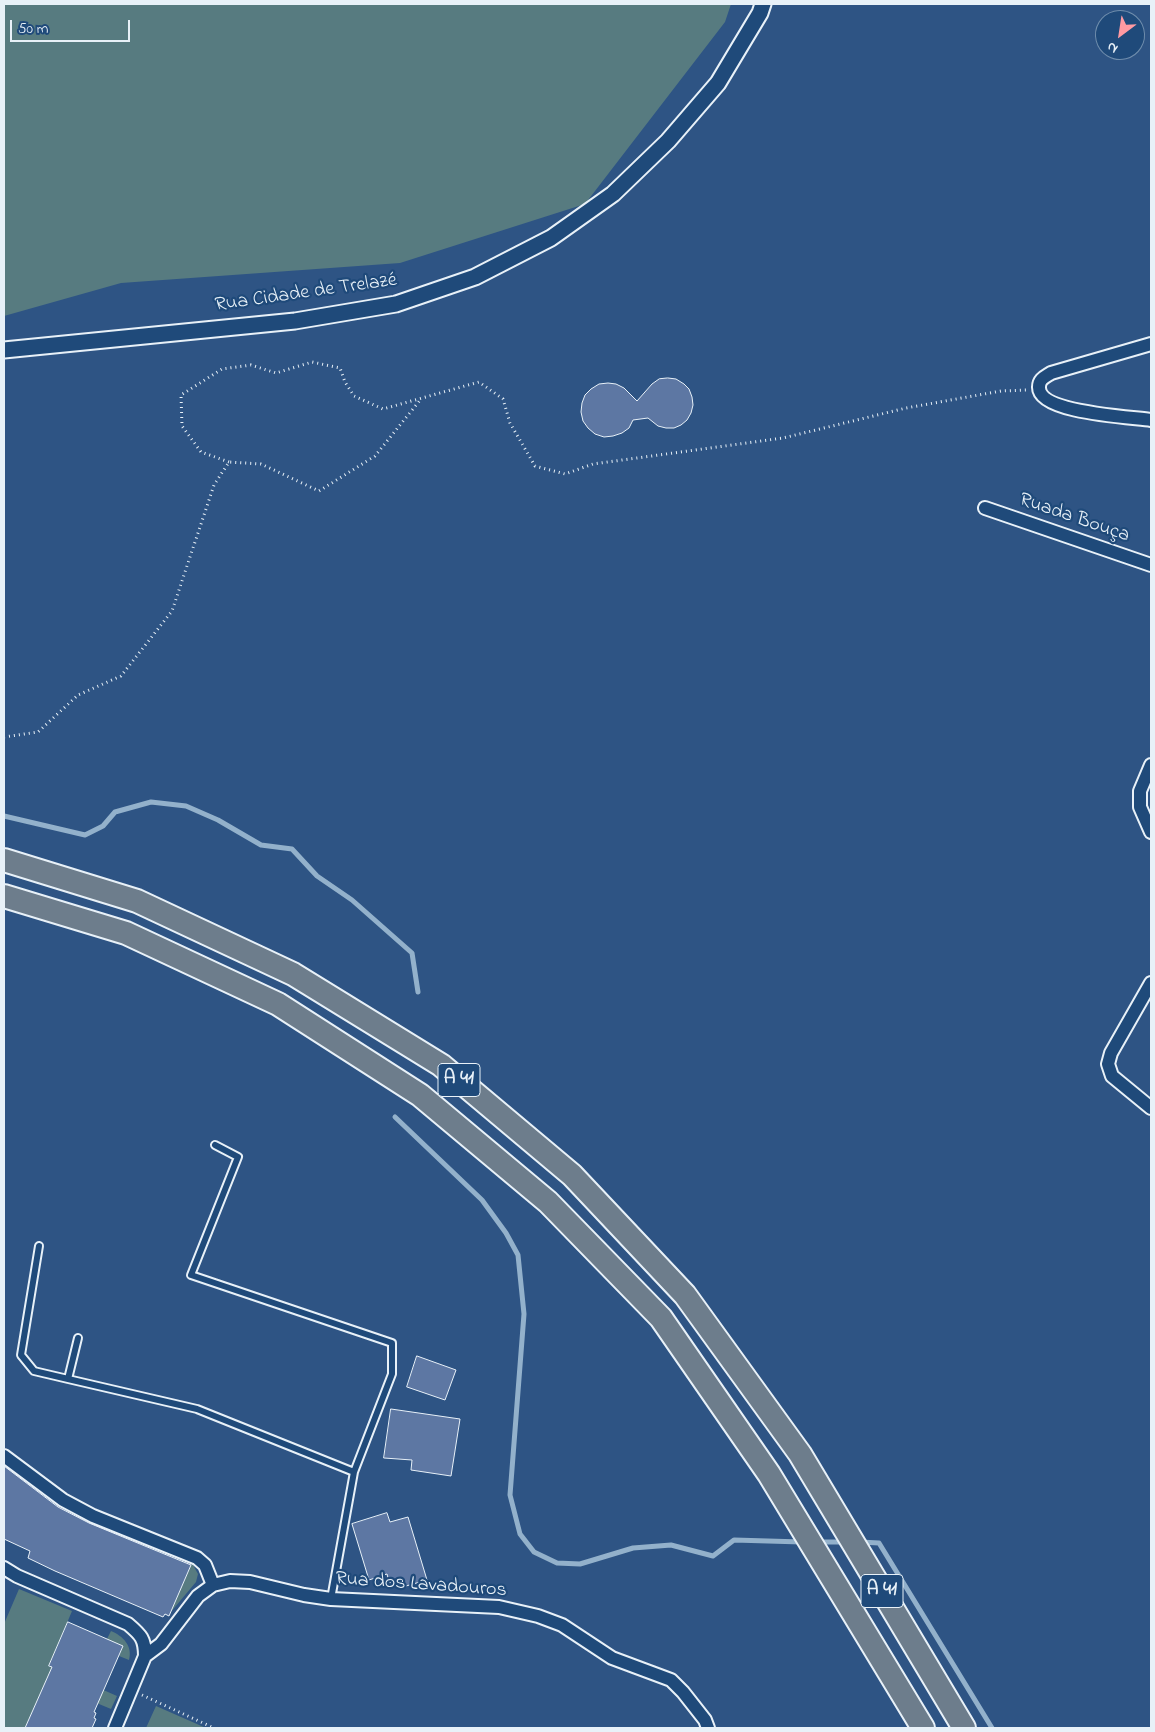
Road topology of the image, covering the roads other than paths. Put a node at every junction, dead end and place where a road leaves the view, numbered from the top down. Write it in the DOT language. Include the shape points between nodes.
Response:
graph roads {
  1 [pos="763,4"];
  2 [pos="1151,344"];
  3 [pos="4,350"];
  4 [pos="1151,420"];
  5 [pos="985,508"];
  6 [pos="1151,565"];
  7 [pos="1151,765"];
  8 [pos="1151,832"];
  9 [pos="4,860"];
  10 [pos="4,896"];
  11 [pos="1151,983"];
  12 [pos="1151,1108"];
  13 [pos="215,1145"];
  14 [pos="39,1246"];
  15 [pos="78,1338"];
  16 [pos="68,1379"];
  17 [pos="4,1456"];
  18 [pos="354,1472"];
  19 [pos="4,1568"];
  20 [pos="213,1585"];
  21 [pos="331,1599"];
  22 [pos="145,1656"];
  23 [pos="115,1728"];
  24 [pos="708,1728"];
  25 [pos="923,1728"];
  26 [pos="964,1728"];
  1 -- 3 [label="street, Rua Cidade de Trelazé" via="718,83 668,141 613,194 551,238 475,277 396,304 294,320"];
  2 -- 4 [label="street" via="1051,373 1039,383 1038,390 1048,401 1066,409"];
  5 -- 6 [label="street, Ruada Bouça"];
  7 -- 8 [label="street" via="1140,791 1140,807"];
  9 -- 26 [label="highway, A 41" via="137,901 293,974 441,1065 572,1175 685,1296 800,1454"];
  10 -- 25 [label="highway, A 41" via="126,934 278,1004 420,1095 548,1202 661,1318 769,1474"];
  11 -- 12 [label="street" via="1111,1053 1108,1064 1112,1076"];
  13 -- 18 [label="lane" via="238,1157 191,1276 392,1343 392,1374"];
  14 -- 16 [label="lane" via="21,1355 34,1371"];
  15 -- 16 [label="lane"];
  16 -- 18 [label="lane" via="197,1409"];
  17 -- 20 [label="street" via="63,1500 85,1512 197,1558"];
  18 -- 21 [label="lane"];
  19 -- 22 [label="street" via="128,1624 145,1644"];
  20 -- 21 [label="street, Rua dos Lavadouros" via="230,1581 250,1582"];
  20 -- 22 [label="street" via="198,1596 161,1644"];
  21 -- 24 [label="street, Rua dos Lavadouros" via="499,1607 538,1616 562,1625 612,1658 672,1680"];
  22 -- 23 [label="street"];
}
